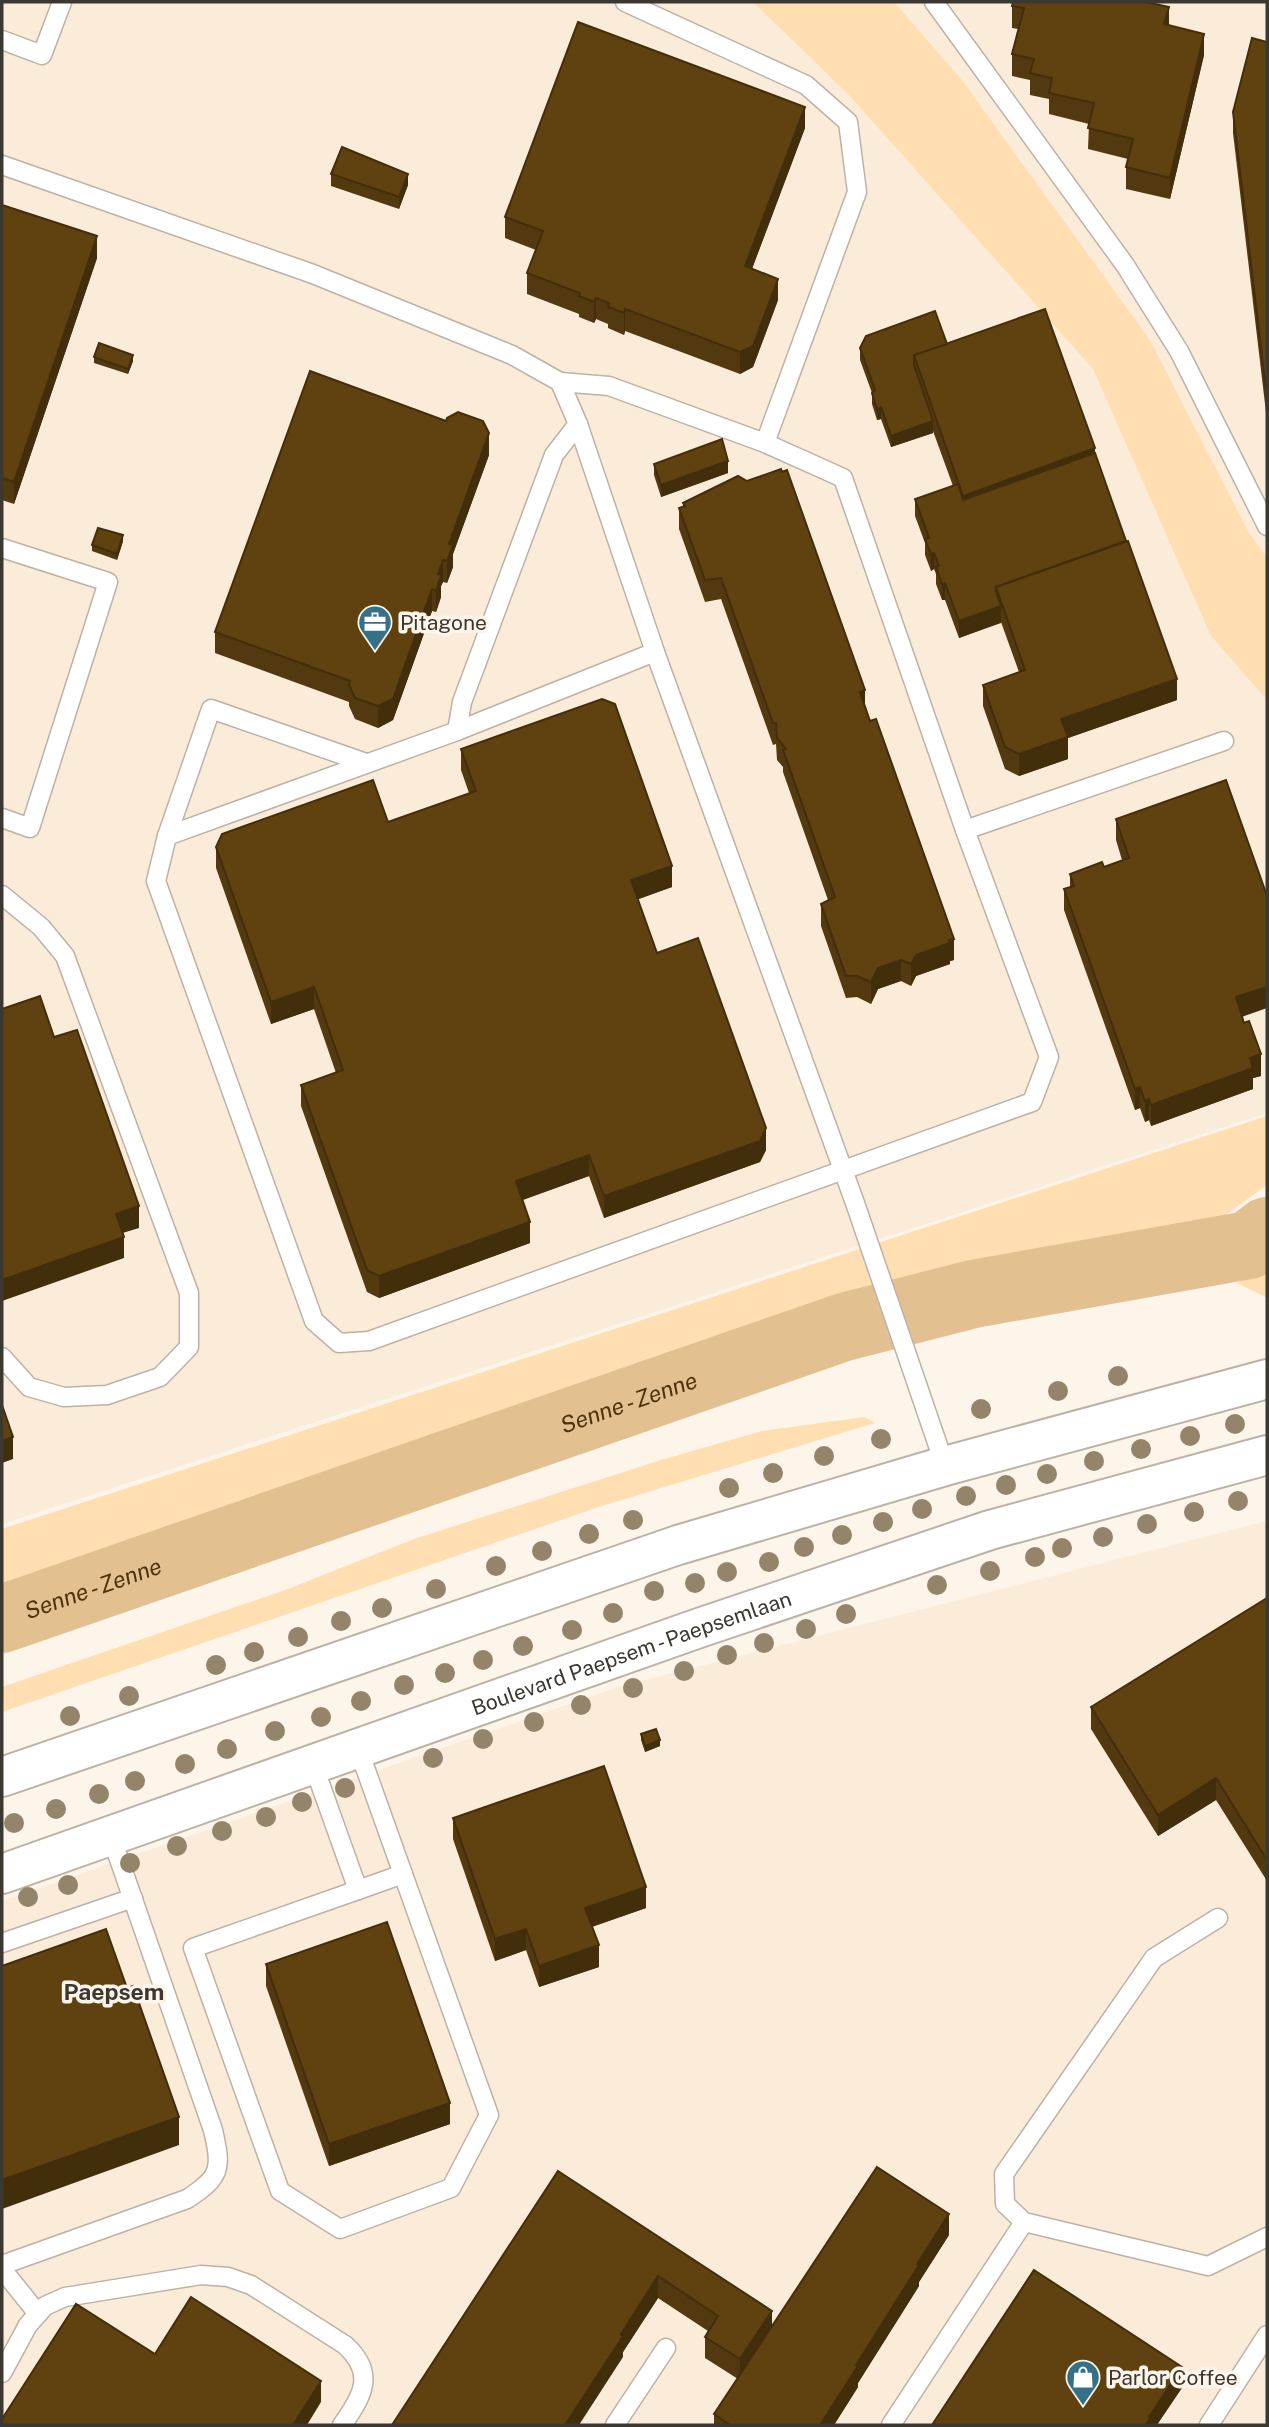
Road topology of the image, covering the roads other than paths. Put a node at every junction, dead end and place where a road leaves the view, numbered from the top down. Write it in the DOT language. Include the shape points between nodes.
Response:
graph roads {
  1 [pos="62,2"];
  2 [pos="625,2"];
  3 [pos="934,2"];
  4 [pos="2,40"];
  5 [pos="2,165"];
  6 [pos="560,382"];
  7 [pos="578,424"];
  8 [pos="765,443"];
  9 [pos="1267,526"];
  10 [pos="2,548"];
  11 [pos="655,652"];
  12 [pos="457,731"];
  13 [pos="1224,741"];
  14 [pos="366,763"];
  15 [pos="2,818"];
  16 [pos="965,830"];
  17 [pos="167,836"];
  18 [pos="2,895"];
  19 [pos="842,1169"];
  20 [pos="2,1357"];
  21 [pos="1267,1379"];
  22 [pos="1267,1455"];
  23 [pos="945,1466"];
  24 [pos="358,1748"];
  25 [pos="313,1764"];
  26 [pos="2,1777"];
  27 [pos="111,1836"];
  28 [pos="2,1874"];
  29 [pos="403,1874"];
  30 [pos="358,1890"];
  31 [pos="133,1898"];
  32 [pos="1219,1918"];
  33 [pos="2,1943"];
  34 [pos="1024,2222"];
  35 [pos="1267,2237"];
  36 [pos="2,2267"];
  37 [pos="38,2314"];
  38 [pos="1267,2335"];
  39 [pos="666,2348"];
  40 [pos="2,2373"];
  41 [pos="342,2425"];
  42 [pos="615,2425"];
  43 [pos="891,2425"];
  44 [pos="1209,2425"];
  1 -- 4 [label="lane" via="42,55"];
  2 -- 8 [label="lane" via="806,85 848,122 857,192"];
  3 -- 9 [label="lane" via="1125,265 1179,351"];
  5 -- 6 [label="lane" via="313,274 512,355"];
  6 -- 7 [label="lane"];
  6 -- 8 [label="lane" via="609,386"];
  7 -- 11 [label="lane"];
  7 -- 12 [label="lane" via="554,455 462,702"];
  8 -- 16 [label="lane" via="843,478"];
  10 -- 15 [label="lane" via="108,582 30,828"];
  11 -- 12 [label="lane"];
  11 -- 19 [label="lane"];
  12 -- 14 [label="lane"];
  13 -- 16 [label="lane"];
  14 -- 17 [label="lane"];
  14 -- 17 [label="lane" via="211,709"];
  16 -- 19 [label="lane" via="1049,1057 1032,1102"];
  17 -- 19 [label="lane" via="156,881 314,1321 339,1343 369,1340"];
  18 -- 20 [label="lane" via="41,927 65,956 189,1293 189,1347 160,1377 107,1395 64,1397 29,1387"];
  19 -- 23 [label="lane"];
  21 -- 23 [label="main road"];
  22 -- 24 [label="main road, Boulevard Paepsem - Paepsemlaan" via="990,1530"];
  23 -- 26 [label="main road" via="678,1545"];
  24 -- 25 [label="main road, Boulevard Paepsem - Paepsemlaan"];
  24 -- 29 [label="lane"];
  25 -- 27 [label="main road, Boulevard Paepsem - Paepsemlaan"];
  25 -- 30 [label="lane"];
  27 -- 28 [label="main road, Boulevard Paepsem - Paepsemlaan"];
  27 -- 31 [label="lane"];
  29 -- 30 [label="lane"];
  29 -- 30 [label="lane" via="489,2115 451,2188 340,2229 280,2191 193,1948"];
  31 -- 33 [label="lane"];
  31 -- 36 [label="lane" via="213,2130 219,2153 216,2174 187,2199"];
  32 -- 34 [label="lane" via="1154,1958 1004,2174 1005,2204"];
  34 -- 35 [label="lane" via="1208,2266"];
  34 -- 43 [label="lane"];
  36 -- 37 [label="lane"];
  37 -- 40 [label="lane"];
  37 -- 41 [label="lane" via="45,2306 74,2294 188,2277 228,2277 251,2285 356,2356 364,2386"];
  38 -- 44 [label="lane"];
  39 -- 42 [label="lane"];
}
